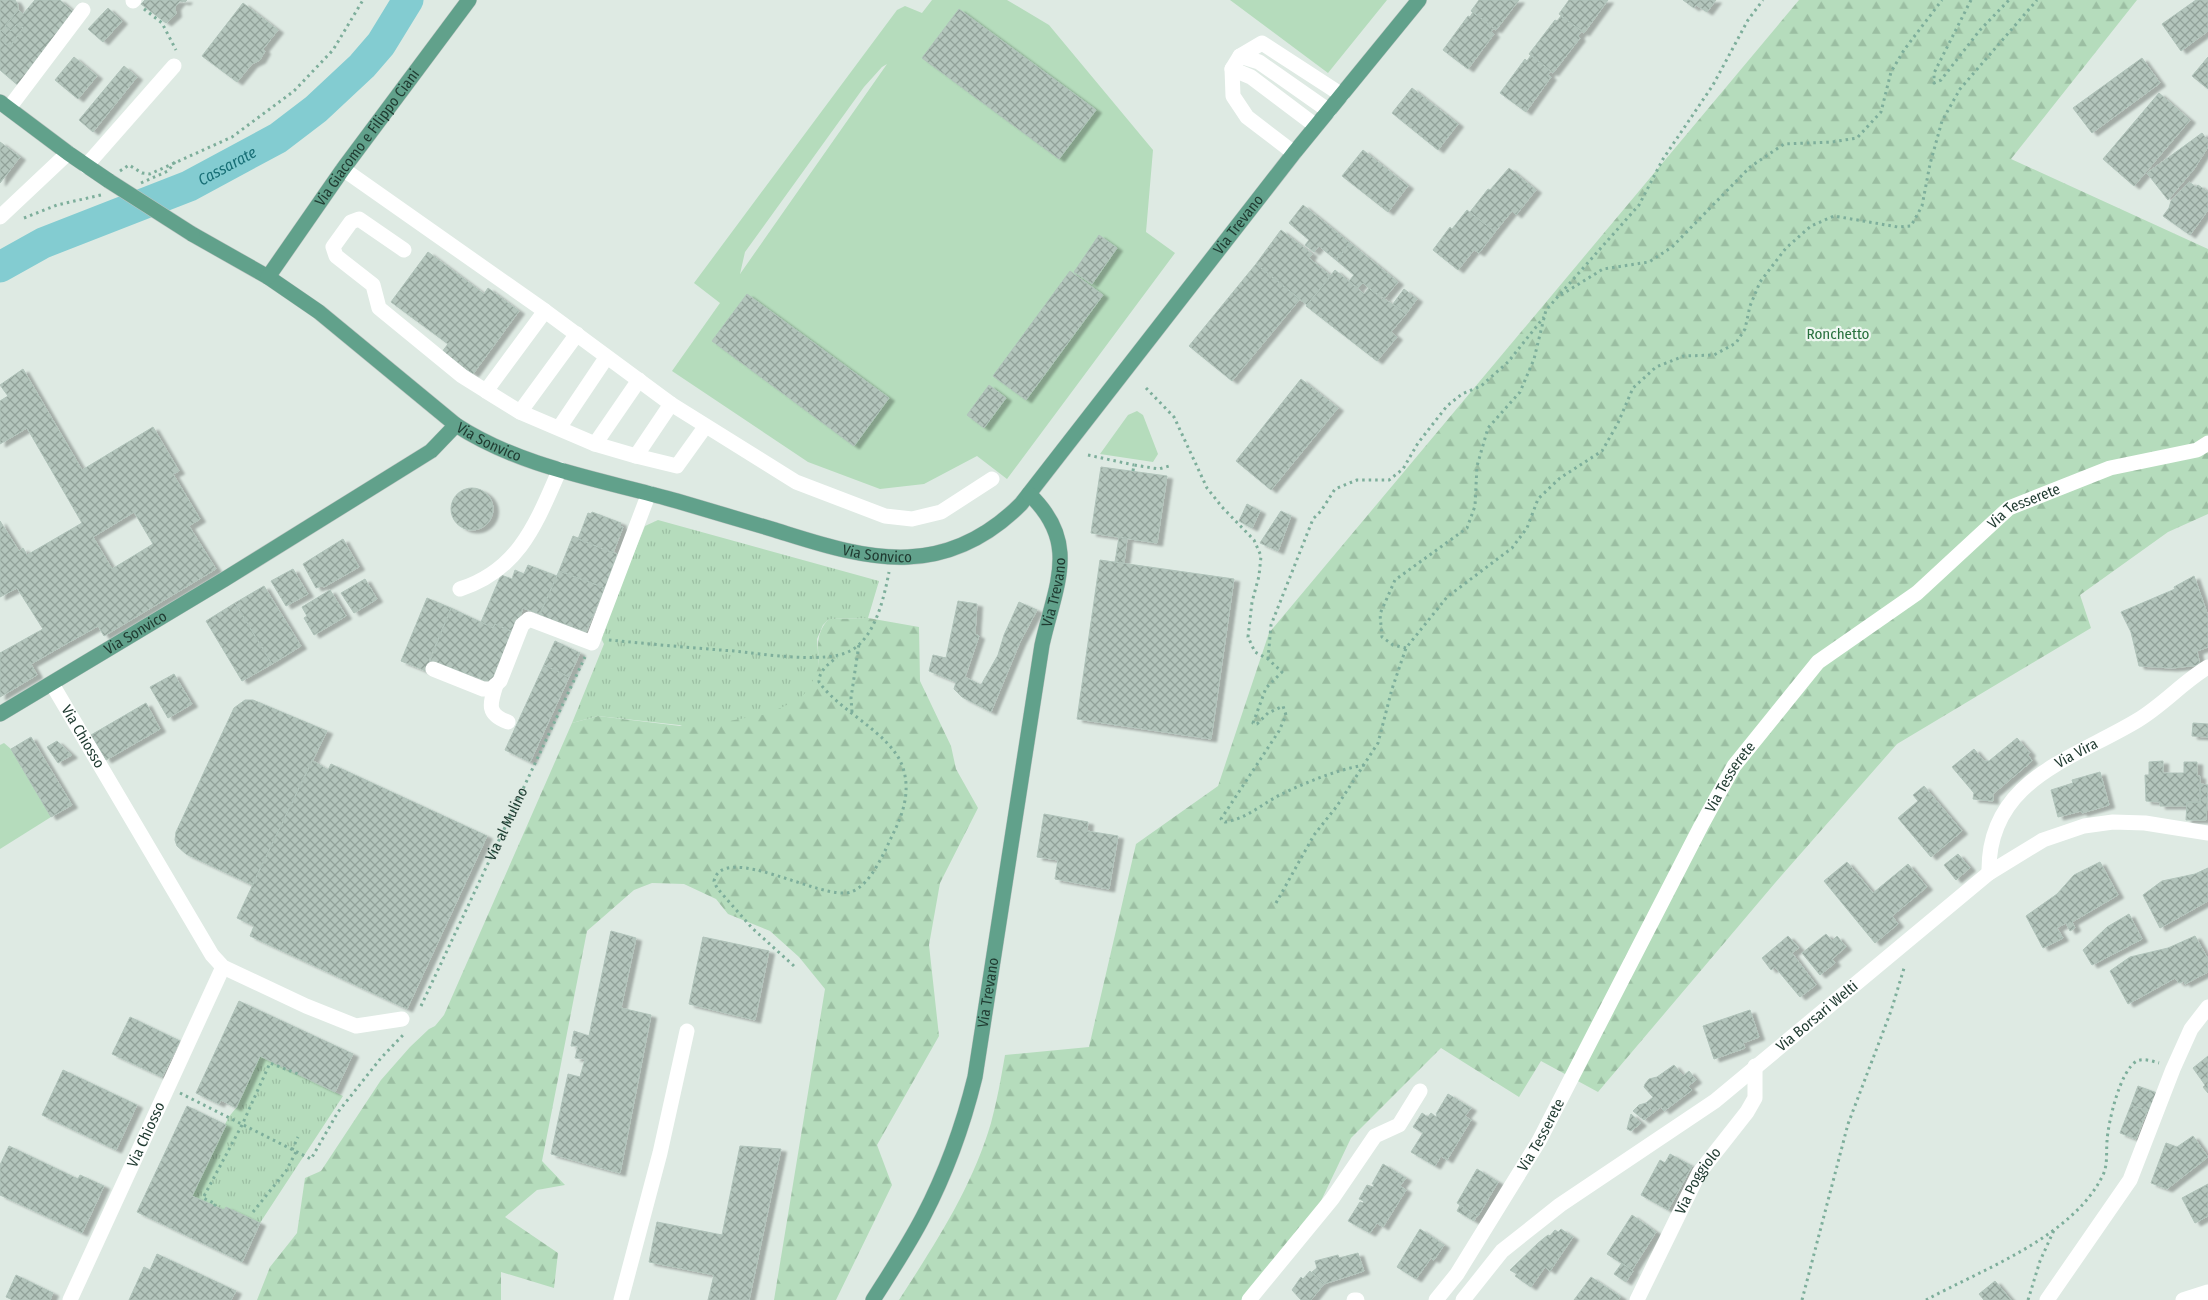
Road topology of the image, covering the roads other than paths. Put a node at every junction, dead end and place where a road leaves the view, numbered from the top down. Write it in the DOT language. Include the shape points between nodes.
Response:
graph roads {
  1 [pos="470,0"];
  2 [pos="1418,0"];
  3 [pos="83,10"];
  4 [pos="1236,63"];
  5 [pos="174,66"];
  6 [pos="1342,95"];
  7 [pos="4,105"];
  8 [pos="1329,111"];
  9 [pos="1316,126"];
  10 [pos="68,153"];
  11 [pos="1294,153"];
  12 [pos="86,166"];
  13 [pos="343,168"];
  14 [pos="0,217"];
  15 [pos="404,250"];
  16 [pos="268,278"];
  17 [pos="545,310"];
  18 [pos="577,334"];
  19 [pos="606,358"];
  20 [pos="639,380"];
  21 [pos="486,391"];
  22 [pos="671,404"];
  23 [pos="520,412"];
  24 [pos="456,425"];
  25 [pos="705,427"];
  26 [pos="559,428"];
  27 [pos="2208,443"];
  28 [pos="595,444"];
  29 [pos="636,456"];
  30 [pos="560,469"];
  31 [pos="992,479"];
  32 [pos="649,493"];
  33 [pos="1029,494"];
  34 [pos="460,589"];
  35 [pos="2208,667"];
  36 [pos="434,669"];
  37 [pos="52,684"];
  38 [pos="496,686"];
  39 [pos="0,714"];
  40 [pos="508,722"];
  41 [pos="2208,833"];
  42 [pos="1989,873"];
  43 [pos="223,968"];
  44 [pos="2208,1007"];
  45 [pos="405,1023"];
  46 [pos="687,1031"];
  47 [pos="1756,1066"];
  48 [pos="1420,1091"];
  49 [pos="2208,1292"];
  50 [pos="70,1300"];
  51 [pos="621,1300"];
  52 [pos="873,1300"];
  53 [pos="1249,1300"];
  54 [pos="1436,1300"];
  55 [pos="1463,1300"];
  56 [pos="1637,1300"];
  57 [pos="2047,1300"];
  58 [pos="2183,1300"];
  1 -- 13 [label="main road, Via Giacomo e Filippo Ciani"];
  2 -- 6 [label="main road, Via Trevano"];
  3 -- 7 [label="street"];
  4 -- 6 [label="street" via="1262,42"];
  4 -- 8 [label="street" via="1259,62"];
  4 -- 9 [label="street"];
  4 -- 11 [label="street" via="1233,96 1247,117"];
  5 -- 12 [label="street"];
  6 -- 8 [label="main road, Via Trevano"];
  7 -- 10 [label="main road"];
  8 -- 9 [label="main road, Via Trevano"];
  9 -- 11 [label="main road, Via Trevano"];
  10 -- 12 [label="main road"];
  10 -- 14 [label="street"];
  11 -- 33 [label="main road, Via Trevano"];
  12 -- 16 [label="main road, bridge" via="106,187"];
  13 -- 16 [label="main road, Via Giacomo e Filippo Ciani"];
  13 -- 17 [label="street"];
  15 -- 21 [label="street" via="359,219 351,222 333,246 336,256 373,285 379,308 462,376"];
  16 -- 24 [label="main road" via="319,312"];
  17 -- 18 [label="street"];
  17 -- 21 [label="street"];
  18 -- 19 [label="street"];
  18 -- 23 [label="street"];
  19 -- 20 [label="street"];
  19 -- 26 [label="street"];
  20 -- 22 [label="street"];
  20 -- 28 [label="street"];
  21 -- 23 [label="street"];
  22 -- 25 [label="street"];
  22 -- 29 [label="street"];
  23 -- 26 [label="street"];
  24 -- 30 [label="main road, Via Sonvico" via="494,446"];
  24 -- 37 [label="main road, Via Sonvico" via="431,451"];
  25 -- 29 [label="street" via="677,466"];
  25 -- 31 [label="street" via="796,482 885,516 912,519 941,512"];
  26 -- 28 [label="street"];
  27 -- 54 [label="street, Via Tesserete" via="2198,450 2110,468 2009,508 1917,593 1818,662 1734,766 1539,1140 1457,1274"];
  28 -- 29 [label="street"];
  30 -- 32 [label="main road, Via Sonvico"];
  30 -- 34 [label="street" via="534,528 516,553 497,571 476,584"];
  32 -- 33 [label="main road, Via Sonvico" via="815,542 892,557 927,555 969,542 992,530"];
  32 -- 38 [label="street" via="593,641 529,619 522,625"];
  33 -- 52 [label="main road, Via Trevano" via="1045,509 1054,526 1061,563 1042,645 974,1077 957,1138 937,1188"];
  35 -- 42 [label="street, Via Vira" via="2139,719 2046,769 2016,795 2000,821 1989,856"];
  36 -- 38 [label="street" via="484,689"];
  37 -- 39 [label="main road, Via Sonvico"];
  37 -- 43 [label="street, Via Chiosso" via="212,955"];
  38 -- 40 [label="street" via="492,713"];
  41 -- 42 [label="street, Via Borsari Welti" via="2145,823 2113,822 2084,826 2043,840"];
  42 -- 47 [label="street, Via Borsari Welti"];
  43 -- 45 [label="street, Via Chiosso" via="356,1026"];
  43 -- 50 [label="street, Via Chiosso"];
  44 -- 57 [label="street" via="2191,1029 2173,1068 2130,1180"];
  46 -- 51 [label="street" via="660,1152"];
  47 -- 55 [label="street, Via Borsari Welti" via="1715,1101 1560,1205 1502,1251"];
  47 -- 56 [label="street, Via Poggiolo" via="1755,1098 1699,1173"];
  48 -- 53 [label="street" via="1399,1125 1375,1136 1332,1199"];
  49 -- 58 [label="street"];
}
